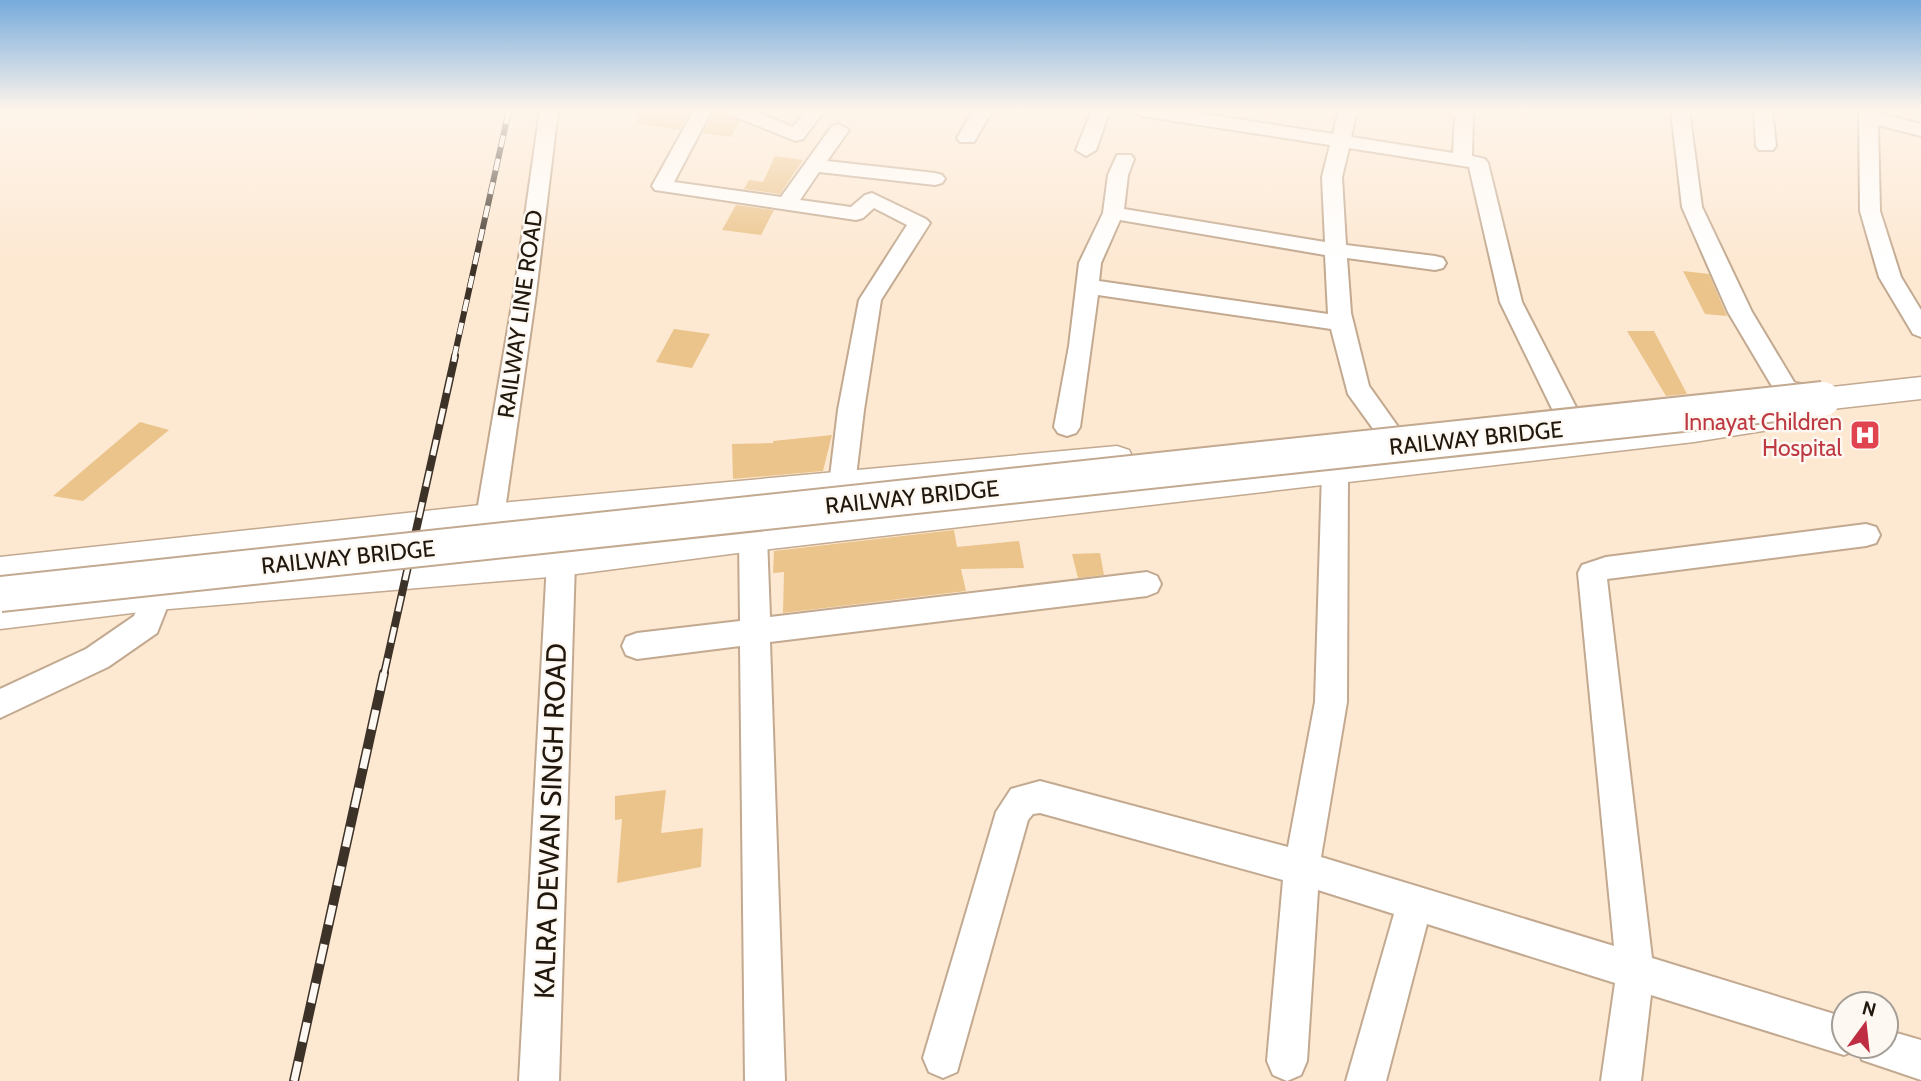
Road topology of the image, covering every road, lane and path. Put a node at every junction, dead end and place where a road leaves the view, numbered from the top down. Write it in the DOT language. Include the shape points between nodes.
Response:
graph roads {
  1 [pos="542,160"];
  2 [pos="676,160"];
  3 [pos="816,160"];
  4 [pos="1123,160"];
  5 [pos="1335,160"];
  6 [pos="1464,160"];
  7 [pos="1686,160"];
  8 [pos="1869,160"];
  9 [pos="813,165"];
  10 [pos="935,179"];
  11 [pos="786,204"];
  12 [pos="1113,213"];
  13 [pos="1335,250"];
  14 [pos="1435,263"];
  15 [pos="1087,286"];
  16 [pos="1342,323"];
  17 [pos="1921,329"];
  18 [pos="1921,388"];
  19 [pos="1788,392"];
  20 [pos="1823,399"];
  21 [pos="1565,411"];
  22 [pos="1067,427"];
  23 [pos="1388,431"];
  24 [pos="1335,473"];
  25 [pos="842,485"];
  26 [pos="490,517"];
  27 [pos="1866,535"];
  28 [pos="754,537"];
  29 [pos="561,562"];
  30 [pos="0,571"];
  31 [pos="1147,584"];
  32 [pos="0,594"];
  33 [pos="157,594"];
  34 [pos="0,614"];
  35 [pos="757,632"];
  36 [pos="637,646"];
  37 [pos="0,704"];
  38 [pos="1302,868"];
  39 [pos="1415,903"];
  40 [pos="1635,971"];
  41 [pos="1830,1032"];
  42 [pos="1900,1053"];
  43 [pos="943,1058"];
  44 [pos="1921,1060"];
  45 [pos="1287,1061"];
  46 [pos="539,1081"];
  47 [pos="765,1081"];
  48 [pos="1366,1081"];
  49 [pos="1621,1081"];
  1 -- 26 [label="street, RAILWAY LINE ROAD"];
  2 -- 11 [label="street" via="662,186"];
  3 -- 9 [label="street"];
  4 -- 12 [label="street"];
  5 -- 13 [label="street"];
  6 -- 21 [label="street" via="1478,163 1511,302"];
  7 -- 19 [label="street" via="1692,207 1740,312"];
  8 -- 17 [label="street" via="1870,211 1890,277"];
  9 -- 10 [label="street"];
  9 -- 11 [label="street"];
  11 -- 25 [label="street" via="856,214 872,200 919,223 870,300"];
  12 -- 13 [label="street"];
  12 -- 15 [label="street" via="1090,263"];
  13 -- 14 [label="street"];
  13 -- 16 [label="street"];
  15 -- 16 [label="street"];
  15 -- 22 [label="street"];
  16 -- 23 [label="street" via="1357,388"];
  18 -- 20 [label="main road, RAILWAY BRIDGE"];
  19 -- 20 [label="main road"];
  19 -- 21 [label="main road"];
  20 -- 24 [label="main road" via="1805,412 1772,420"];
  20 -- 32 [label="main road, RAILWAY BRIDGE, bridge"];
  21 -- 23 [label="main road"];
  23 -- 25 [label="main road"];
  24 -- 28 [label="main road"];
  24 -- 38 [label="street" via="1331,702"];
  25 -- 26 [label="main road"];
  26 -- 30 [label="main road"];
  27 -- 40 [label="street" via="1592,573"];
  28 -- 29 [label="main road"];
  28 -- 35 [label="street"];
  29 -- 33 [label="main road"];
  29 -- 46 [label="street, KALRA DEWAN SINGH ROAD"];
  31 -- 35 [label="street"];
  33 -- 34 [label="main road"];
  33 -- 37 [label="street" via="146,624 97,658"];
  35 -- 36 [label="street"];
  35 -- 47 [label="street"];
  38 -- 39 [label="street"];
  38 -- 43 [label="street" via="1040,797 1023,800 1013,812"];
  38 -- 45 [label="street"];
  39 -- 40 [label="street"];
  39 -- 48 [label="street"];
  40 -- 41 [label="street"];
  40 -- 49 [label="street"];
  42 -- 44 [label="street"];
}
